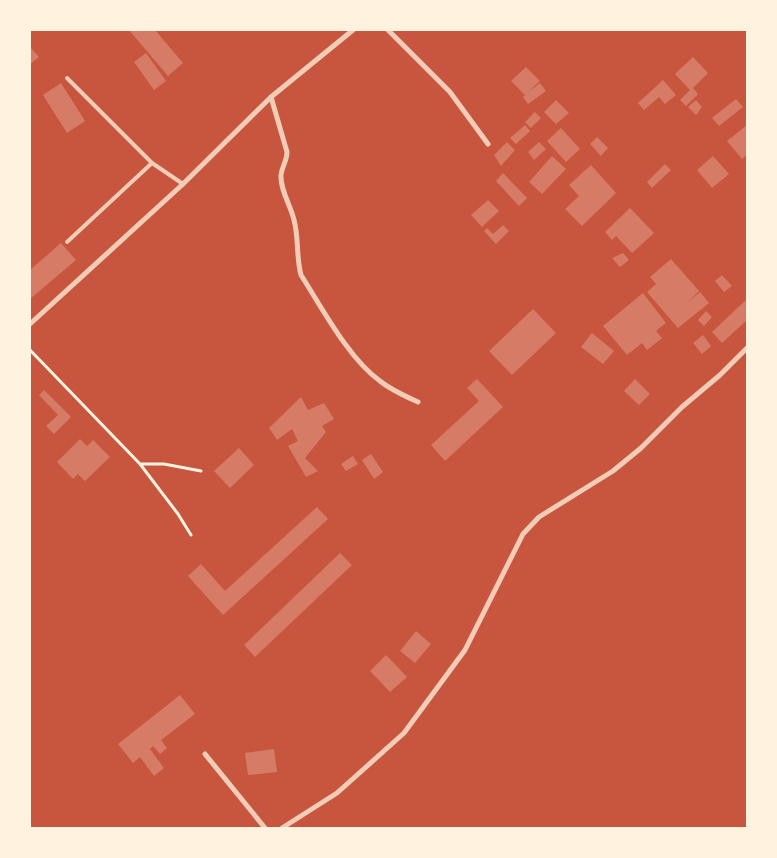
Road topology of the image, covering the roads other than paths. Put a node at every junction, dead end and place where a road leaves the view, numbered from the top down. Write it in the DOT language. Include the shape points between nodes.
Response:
graph roads {
  1 [pos="353,30"];
  2 [pos="388,30"];
  3 [pos="67,78"];
  4 [pos="271,97"];
  5 [pos="488,144"];
  6 [pos="152,163"];
  7 [pos="183,184"];
  8 [pos="67,242"];
  9 [pos="30,324"];
  10 [pos="747,348"];
  11 [pos="418,402"];
  12 [pos="205,754"];
  13 [pos="285,827"];
  14 [pos="265,828"];
  1 -- 4 [label="street"];
  2 -- 5 [label="street" via="450,92"];
  3 -- 6 [label="lane"];
  4 -- 7 [label="street"];
  4 -- 11 [label="street" via="287,152 282,176 294,220 298,265 302,275 344,342 367,370 380,382"];
  6 -- 7 [label="lane"];
  6 -- 8 [label="lane"];
  7 -- 9 [label="street"];
  10 -- 13 [label="street" via="642,448 613,471 539,517 524,534 465,650 404,733 336,793"];
  12 -- 14 [label="street"];
}
